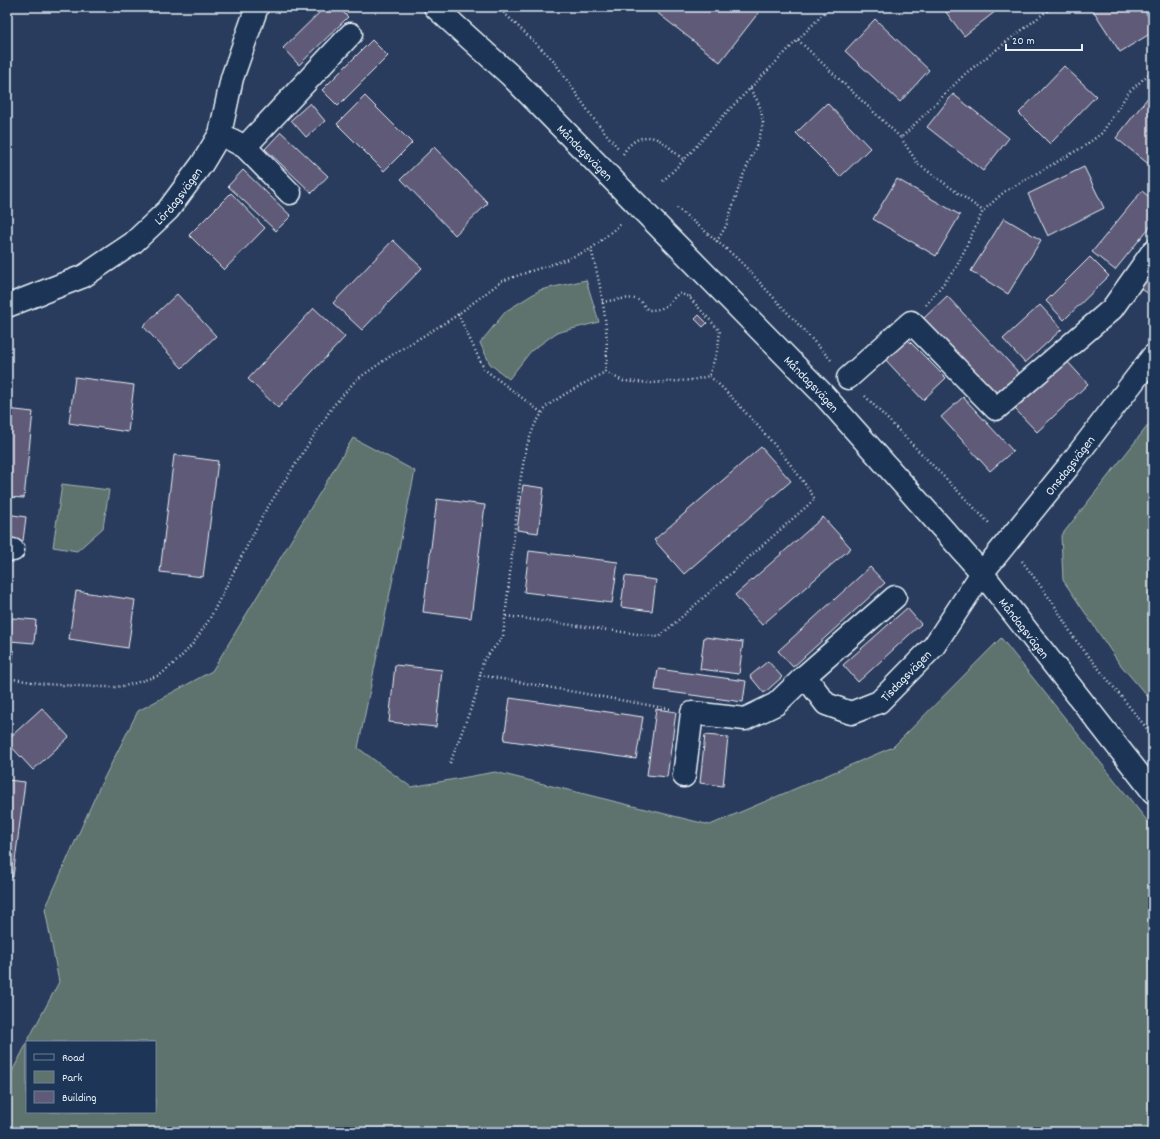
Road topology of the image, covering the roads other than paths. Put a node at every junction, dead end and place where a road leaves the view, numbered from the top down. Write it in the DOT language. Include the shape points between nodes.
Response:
graph roads {
  1 [pos="257,7"];
  2 [pos="435,7"];
  3 [pos="351,34"];
  4 [pos="220,134"];
  5 [pos="245,147"];
  6 [pos="290,193"];
  7 [pos="1153,251"];
  8 [pos="7,306"];
  9 [pos="1153,356"];
  10 [pos="848,378"];
  11 [pos="982,573"];
  12 [pos="895,597"];
  13 [pos="805,676"];
  14 [pos="684,776"];
  15 [pos="1153,792"];
  1 -- 4 [label="street, Lördagsvägen" via="232,78"];
  2 -- 11 [label="street, Måndagsvägen" via="510,75 822,393"];
  3 -- 5 [label="street"];
  4 -- 5 [label="street"];
  4 -- 8 [label="street, Lördagsvägen" via="202,164 168,210 133,242 84,276"];
  5 -- 6 [label="street"];
  7 -- 10 [label="street" via="1112,309 996,409 911,322"];
  9 -- 11 [label="street, Onsdagsvägen"];
  11 -- 13 [label="street, Tisdagsvägen" via="934,646 879,702 851,713 826,704"];
  11 -- 15 [label="street, Måndagsvägen"];
  12 -- 13 [label="street"];
  13 -- 14 [label="street" via="776,704 745,719 692,713"];
}
